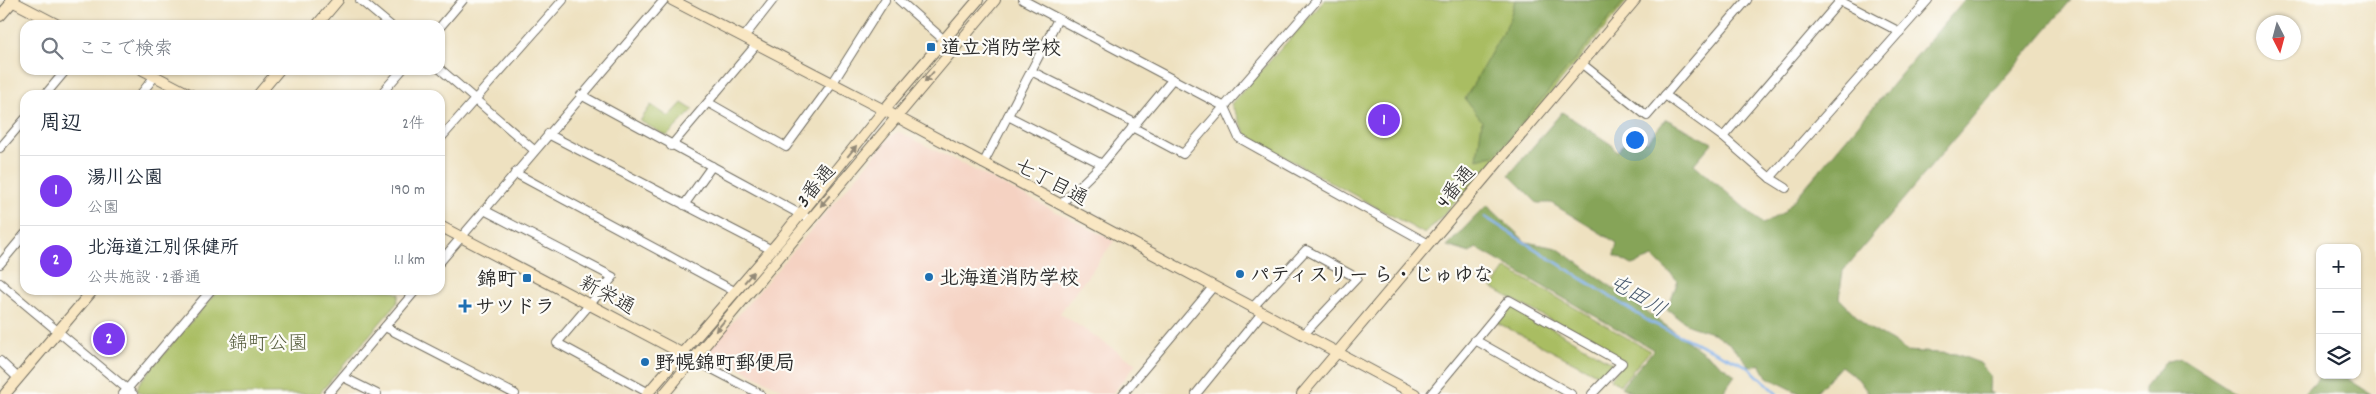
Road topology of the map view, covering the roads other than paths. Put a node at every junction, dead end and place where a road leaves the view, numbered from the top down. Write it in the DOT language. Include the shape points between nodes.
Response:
graph roads {
  1 [pos="12,0"];
  2 [pos="338,0"];
  3 [pos="360,0"];
  4 [pos="463,0"];
  5 [pos="563,0"];
  6 [pos="664,0"];
  7 [pos="672,0"];
  8 [pos="773,0"];
  9 [pos="885,0"];
  10 [pos="899,0"];
  11 [pos="978,0"];
  12 [pos="995,0"];
  13 [pos="1023,0"];
  14 [pos="1317,0"];
  15 [pos="1635,0"];
  16 [pos="1747,0"];
  17 [pos="1839,0"];
  18 [pos="1928,0"];
  19 [pos="0,16"];
  20 [pos="1058,19"];
  21 [pos="49,20"];
  22 [pos="321,20"];
  23 [pos="384,20"];
  24 [pos="445,21"];
  25 [pos="1900,32"];
  26 [pos="744,37"];
  27 [pos="944,40"];
  28 [pos="756,45"];
  29 [pos="1582,63"];
  30 [pos="1031,71"];
  31 [pos="445,74"];
  32 [pos="62,75"];
  33 [pos="275,75"];
  34 [pos="398,75"];
  35 [pos="155,76"];
  36 [pos="1172,80"];
  37 [pos="832,84"];
  38 [pos="49,90"];
  39 [pos="144,90"];
  40 [pos="182,90"];
  41 [pos="262,90"];
  42 [pos="384,90"];
  43 [pos="581,95"];
  44 [pos="1665,95"];
  45 [pos="474,100"];
  46 [pos="709,103"];
  47 [pos="1225,107"];
  48 [pos="884,110"];
  49 [pos="1008,116"];
  50 [pos="895,117"];
  51 [pos="20,125"];
  52 [pos="1134,125"];
  53 [pos="445,133"];
  54 [pos="548,134"];
  55 [pos="1724,137"];
  56 [pos="671,146"];
  57 [pos="0,148"];
  58 [pos="534,150"];
  59 [pos="983,164"];
  60 [pos="1102,164"];
  61 [pos="712,166"];
  62 [pos="515,173"];
  63 [pos="1770,178"];
  64 [pos="1786,188"];
  65 [pos="684,205"];
  66 [pos="1060,205"];
  67 [pos="484,210"];
  68 [pos="805,217"];
  69 [pos="445,229"];
  70 [pos="461,237"];
  71 [pos="20,240"];
  72 [pos="1429,244"];
  73 [pos="772,250"];
  74 [pos="445,256"];
  75 [pos="0,264"];
  76 [pos="0,283"];
  77 [pos="1213,287"];
  78 [pos="736,292"];
  79 [pos="89,295"];
  80 [pos="207,295"];
  81 [pos="409,295"];
  82 [pos="590,305"];
  83 [pos="1252,308"];
  84 [pos="1262,313"];
  85 [pos="385,326"];
  86 [pos="58,332"];
  87 [pos="1303,335"];
  88 [pos="1475,340"];
  89 [pos="1337,353"];
  90 [pos="688,357"];
  91 [pos="0,361"];
  92 [pos="343,377"];
  93 [pos="18,378"];
  94 [pos="128,392"];
  95 [pos="648,393"];
  96 [pos="5,394"];
  97 [pos="328,394"];
  98 [pos="376,394"];
  99 [pos="516,394"];
  100 [pos="664,394"];
  101 [pos="760,394"];
  102 [pos="1122,394"];
  103 [pos="1196,394"];
  104 [pos="1302,394"];
  105 [pos="1415,394"];
  106 [pos="1431,394"];
  107 [pos="1571,394"];
  108 [pos="1592,394"];
  1 -- 19 [label="street"];
  1 -- 21 [label="street"];
  2 -- 22 [label="street"];
  3 -- 23 [label="street"];
  4 -- 24 [label="street"];
  5 -- 45 [label="street"];
  6 -- 43 [label="street"];
  7 -- 26 [label="street, 七丁目通"];
  8 -- 26 [label="street"];
  9 -- 37 [label="street"];
  10 -- 27 [label="street"];
  11 -- 27 [label="street, 3番通"];
  12 -- 50 [label="street, 3番通, one-way"];
  13 -- 20 [label="street"];
  14 -- 47 [label="street"];
  15 -- 29 [label="street, 4番通"];
  16 -- 44 [label="street"];
  17 -- 25 [label="street"];
  17 -- 55 [label="street"];
  18 -- 25 [label="street"];
  20 -- 30 [label="street"];
  20 -- 36 [label="street"];
  25 -- 63 [label="street"];
  26 -- 28 [label="street, 七丁目通"];
  27 -- 48 [label="street, 3番通"];
  28 -- 37 [label="street, 七丁目通"];
  28 -- 46 [label="street"];
  29 -- 44 [label="street" via="1647,116"];
  29 -- 72 [label="street, 4番通"];
  30 -- 49 [label="street"];
  30 -- 52 [label="street"];
  31 -- 45 [label="street"];
  32 -- 38 [label="street"];
  33 -- 41 [label="street"];
  34 -- 42 [label="street"];
  35 -- 39 [label="street"];
  35 -- 40 [label="street"];
  36 -- 47 [label="street"];
  36 -- 52 [label="street"];
  37 -- 46 [label="street" via="786,147"];
  37 -- 48 [label="street, 七丁目通"];
  43 -- 54 [label="street"];
  43 -- 56 [label="street"];
  44 -- 55 [label="street"];
  45 -- 53 [label="street"];
  45 -- 58 [label="street"];
  46 -- 56 [label="street"];
  47 -- 52 [label="street" via="1183,154"];
  47 -- 72 [label="street" via="1239,138"];
  48 -- 50 [label="street, 七丁目通"];
  68 -- 48 [label="street, 3番通, one-way"];
  49 -- 59 [label="street"];
  49 -- 60 [label="street"];
  50 -- 59 [label="street, 七丁目通"];
  50 -- 68 [label="street, 3番通, one-way"];
  51 -- 57 [label="street"];
  52 -- 60 [label="street"];
  54 -- 58 [label="street"];
  54 -- 65 [label="street"];
  55 -- 63 [label="street"];
  56 -- 61 [label="street"];
  58 -- 62 [label="street"];
  59 -- 66 [label="street, 七丁目通"];
  60 -- 66 [label="street"];
  61 -- 65 [label="street"];
  61 -- 68 [label="street"];
  62 -- 67 [label="street"];
  62 -- 78 [label="street"];
  63 -- 64 [label="street"];
  65 -- 73 [label="street"];
  66 -- 77 [label="street, 七丁目通"];
  67 -- 70 [label="street"];
  67 -- 82 [label="street" via="613,277"];
  68 -- 73 [label="street, 3番通"];
  68 -- 90 [label="street, 3番通, one-way"];
  69 -- 70 [label="street, 新栄通"];
  70 -- 74 [label="street"];
  70 -- 82 [label="street, 新栄通"];
  71 -- 75 [label="street"];
  72 -- 89 [label="street, 4番通"];
  78 -- 73 [label="street, 3番通, one-way"];
  76 -- 86 [label="street"];
  77 -- 83 [label="street, 七丁目通"];
  77 -- 102 [label="street"];
  78 -- 90 [label="street, 3番通"];
  79 -- 86 [label="street"];
  80 -- 94 [label="street"];
  81 -- 85 [label="street"];
  82 -- 90 [label="street, 新栄通"];
  82 -- 95 [label="street" via="557,344"];
  83 -- 84 [label="street, 七丁目通"];
  83 -- 87 [label="street" via="1306,250 1357,278"];
  84 -- 87 [label="street, 七丁目通"];
  84 -- 103 [label="street"];
  85 -- 92 [label="street"];
  85 -- 99 [label="street"];
  86 -- 93 [label="street"];
  86 -- 94 [label="street"];
  87 -- 89 [label="street, 七丁目通"];
  88 -- 106 [label="street"];
  88 -- 107 [label="street"];
  88 -- 108 [label="street" via="1509,300 1622,363"];
  89 -- 104 [label="street, 4番通"];
  89 -- 105 [label="street, 七丁目通"];
  90 -- 95 [label="street, 3番通"];
  90 -- 100 [label="street, 3番通"];
  90 -- 101 [label="street, 新栄通"];
  91 -- 93 [label="street"];
  92 -- 97 [label="street"];
  92 -- 98 [label="street"];
  93 -- 96 [label="street"];
}
